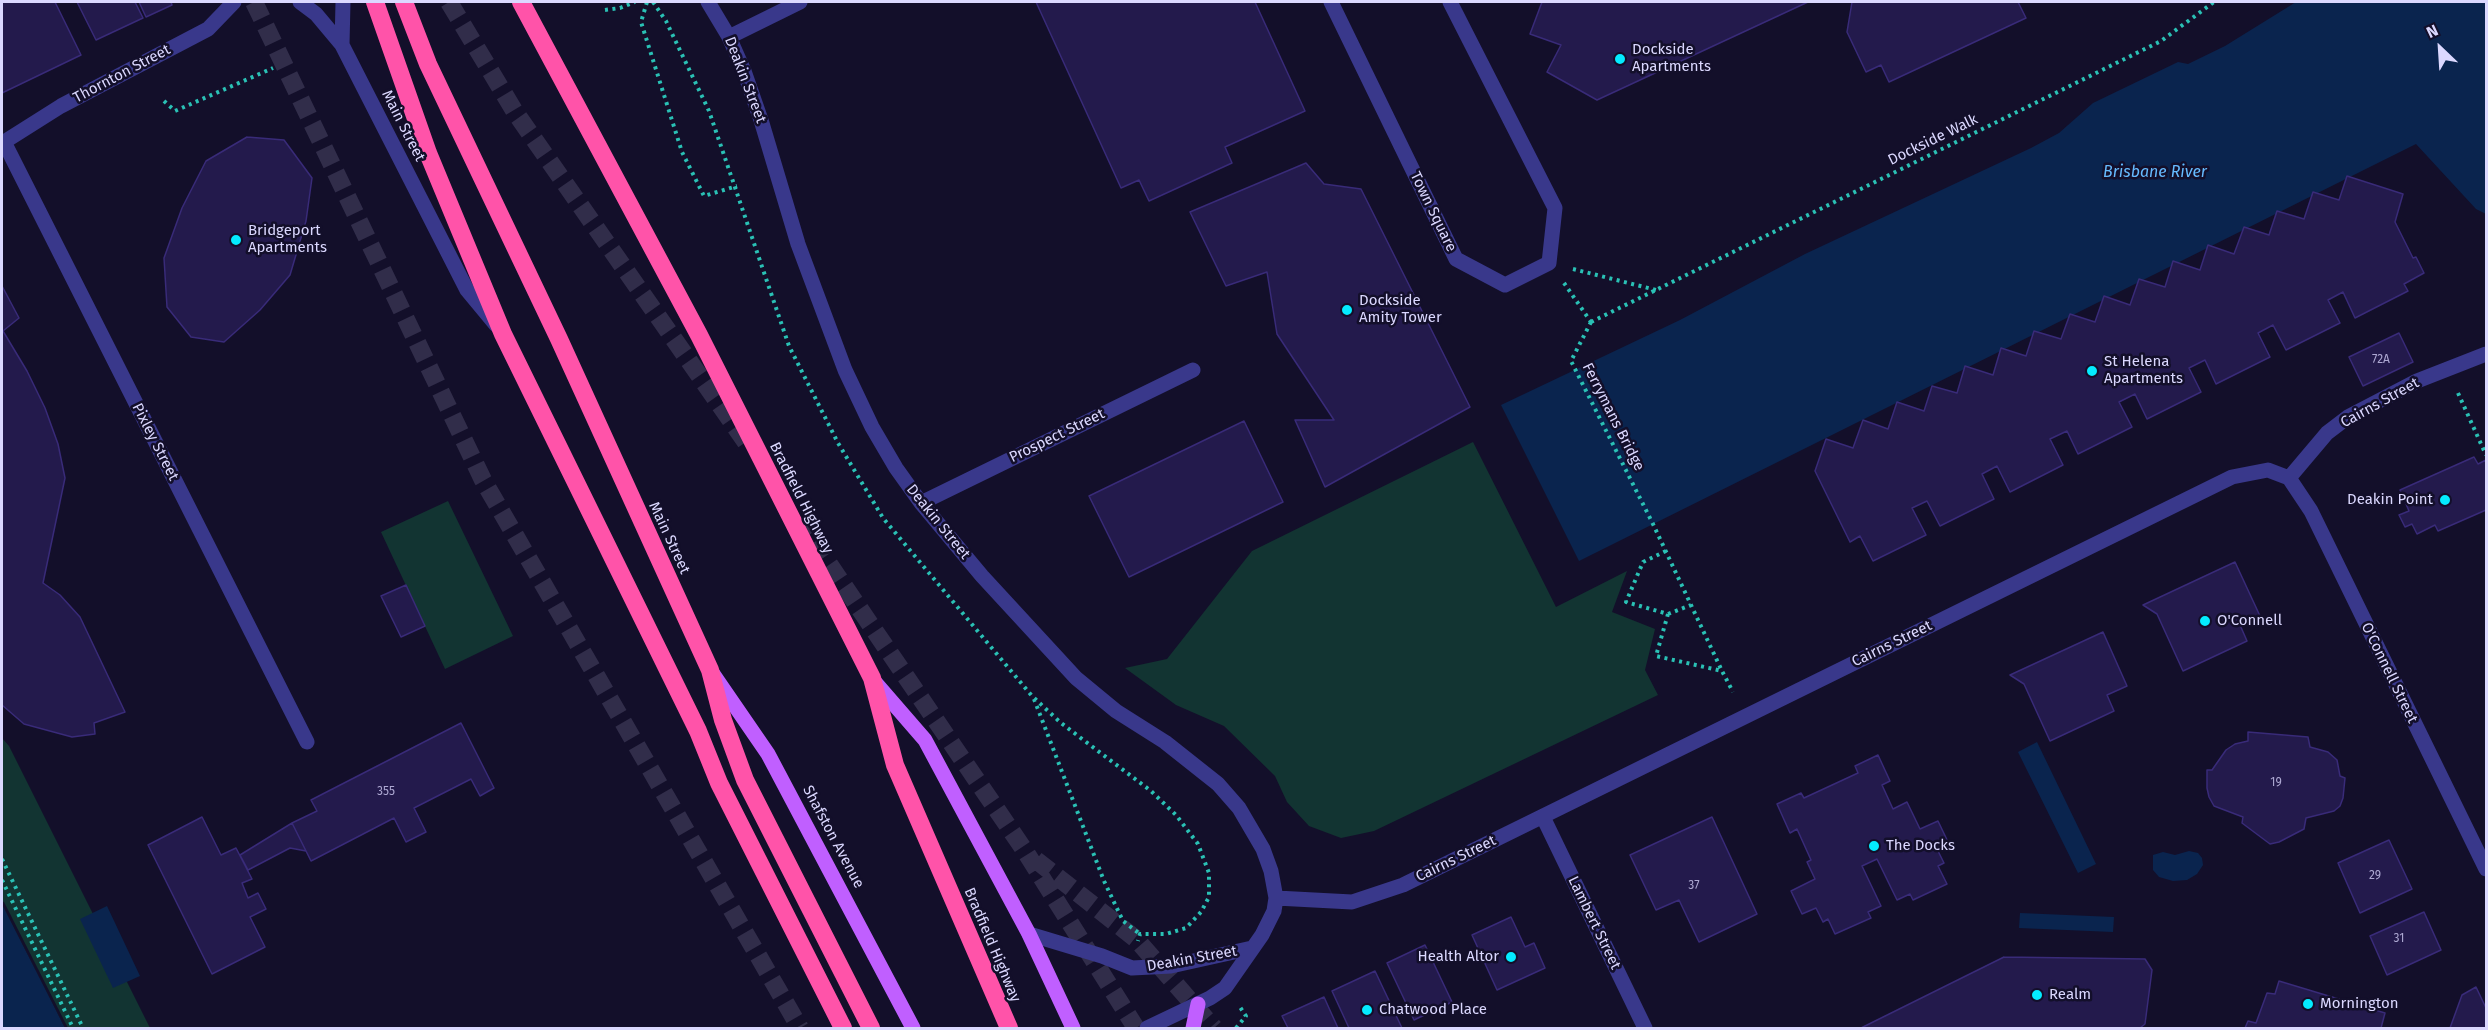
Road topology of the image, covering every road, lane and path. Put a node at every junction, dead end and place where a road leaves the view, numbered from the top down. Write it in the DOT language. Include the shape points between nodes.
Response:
graph roads {
  1 [pos="234,2"];
  2 [pos="300,2"];
  3 [pos="343,2"];
  4 [pos="375,2"];
  5 [pos="404,2"];
  6 [pos="521,2"];
  7 [pos="635,2"];
  8 [pos="647,2"];
  9 [pos="653,2"];
  10 [pos="708,2"];
  11 [pos="800,2"];
  12 [pos="1450,2"];
  13 [pos="2214,2"];
  14 [pos="1336,3"];
  15 [pos="605,10"];
  16 [pos="729,37"];
  17 [pos="342,45"];
  18 [pos="273,68"];
  19 [pos="164,100"];
  20 [pos="4,142"];
  21 [pos="736,186"];
  22 [pos="1550,263"];
  23 [pos="1657,290"];
  24 [pos="1591,322"];
  25 [pos="503,334"];
  26 [pos="2487,354"];
  27 [pos="1193,370"];
  28 [pos="2462,402"];
  29 [pos="2487,455"];
  30 [pos="2289,478"];
  31 [pos="921,503"];
  32 [pos="1666,550"];
  33 [pos="1691,605"];
  34 [pos="1668,614"];
  35 [pos="710,670"];
  36 [pos="1722,671"];
  37 [pos="872,678"];
  38 [pos="1032,696"];
  39 [pos="1744,715"];
  40 [pos="307,742"];
  41 [pos="1543,817"];
  42 [pos="2,859"];
  43 [pos="2487,869"];
  44 [pos="2,879"];
  45 [pos="1276,898"];
  46 [pos="1029,934"];
  47 [pos="1140,934"];
  48 [pos="1252,948"];
  49 [pos="1132,968"];
  50 [pos="1198,1004"];
  51 [pos="73,1029"];
  52 [pos="83,1029"];
  53 [pos="843,1029"];
  54 [pos="871,1029"];
  55 [pos="913,1029"];
  56 [pos="1009,1029"];
  57 [pos="1073,1029"];
  58 [pos="1147,1029"];
  59 [pos="1193,1029"];
  60 [pos="1645,1029"];
  1 -- 20 [label="street, Thornton Street" via="208,29 61,106"];
  2 -- 17 [label="street, Main Street" via="316,14"];
  3 -- 17 [label="street"];
  4 -- 25 [label="highway, Main Street" via="428,153"];
  5 -- 35 [label="highway, Main Street" via="428,64"];
  6 -- 37 [label="highway, Bradfield Highway" via="699,336"];
  7 -- 15 [label="path"];
  8 -- 21 [label="path" via="641,22 682,152 704,196"];
  9 -- 21 [label="path" via="710,111"];
  10 -- 16 [label="street, Deakin Street"];
  11 -- 16 [label="street"];
  12 -- 22 [label="street" via="1555,208"];
  13 -- 23 [label="path, Dockside Walk" via="2161,41"];
  14 -- 22 [label="street, Town Square" via="1456,259 1505,285"];
  16 -- 31 [label="street, Deakin Street" via="748,81 798,244 844,370 872,427"];
  17 -- 25 [label="street, Main Street" via="467,290"];
  18 -- 19 [label="path" via="175,111"];
  20 -- 40 [label="street, Pixley Street"];
  21 -- 38 [label="path" via="789,346 838,443 883,518"];
  22 -- 23 [label="path"];
  22 -- 24 [label="path"];
  23 -- 24 [label="path, Dockside Walk"];
  24 -- 32 [label="path, Ferrymans Bridge" via="1571,361"];
  25 -- 53 [label="highway, Main Street" via="698,732 719,783"];
  26 -- 30 [label="street, Cairns Street" via="2417,381 2348,417 2321,439"];
  27 -- 31 [label="street, Prospect Street"];
  28 -- 29 [label="path"];
  30 -- 39 [label="street, Cairns Street" via="2268,470 2232,477"];
  30 -- 43 [label="street, O'Connell Street" via="2312,511"];
  31 -- 45 [label="street, Deakin Street" via="1076,678 1116,711 1194,764 1225,792 1263,849"];
  32 -- 33 [label="path, Ferrymans Bridge"];
  32 -- 34 [label="path" via="1643,562 1626,602"];
  33 -- 34 [label="path"];
  33 -- 36 [label="path, Ferrymans Bridge"];
  34 -- 36 [label="path" via="1656,656"];
  35 -- 54 [label="highway, Main Street" via="745,780"];
  35 -- 55 [label="main road, Shafston Avenue" via="768,754"];
  36 -- 39 [label="path, Ferrymans Bridge"];
  37 -- 46 [label="main road" via="926,741"];
  37 -- 56 [label="highway, Bradfield Highway" via="895,765"];
  38 -- 47 [label="path" via="1104,881 1123,921"];
  38 -- 47 [label="path" via="1061,723 1151,791 1198,844 1209,873 1209,897 1202,912 1186,928 1166,934"];
  39 -- 41 [label="street, Cairns Street"];
  41 -- 45 [label="street, Cairns Street" via="1373,896 1352,902"];
  41 -- 60 [label="street, Lambert Street"];
  42 -- 52 [label="path"];
  44 -- 51 [label="path"];
  45 -- 48 [label="street, Deakin Street" via="1268,925"];
  46 -- 49 [label="street, Deakin Street"];
  46 -- 57 [label="main road"];
  47 -- 49 [label="path"];
  48 -- 49 [label="street, Deakin Street" via="1171,966"];
  48 -- 50 [label="street, Deakin Street" via="1225,988"];
  50 -- 58 [label="street, Deakin Street"];
  50 -- 59 [label="main road"];
}
